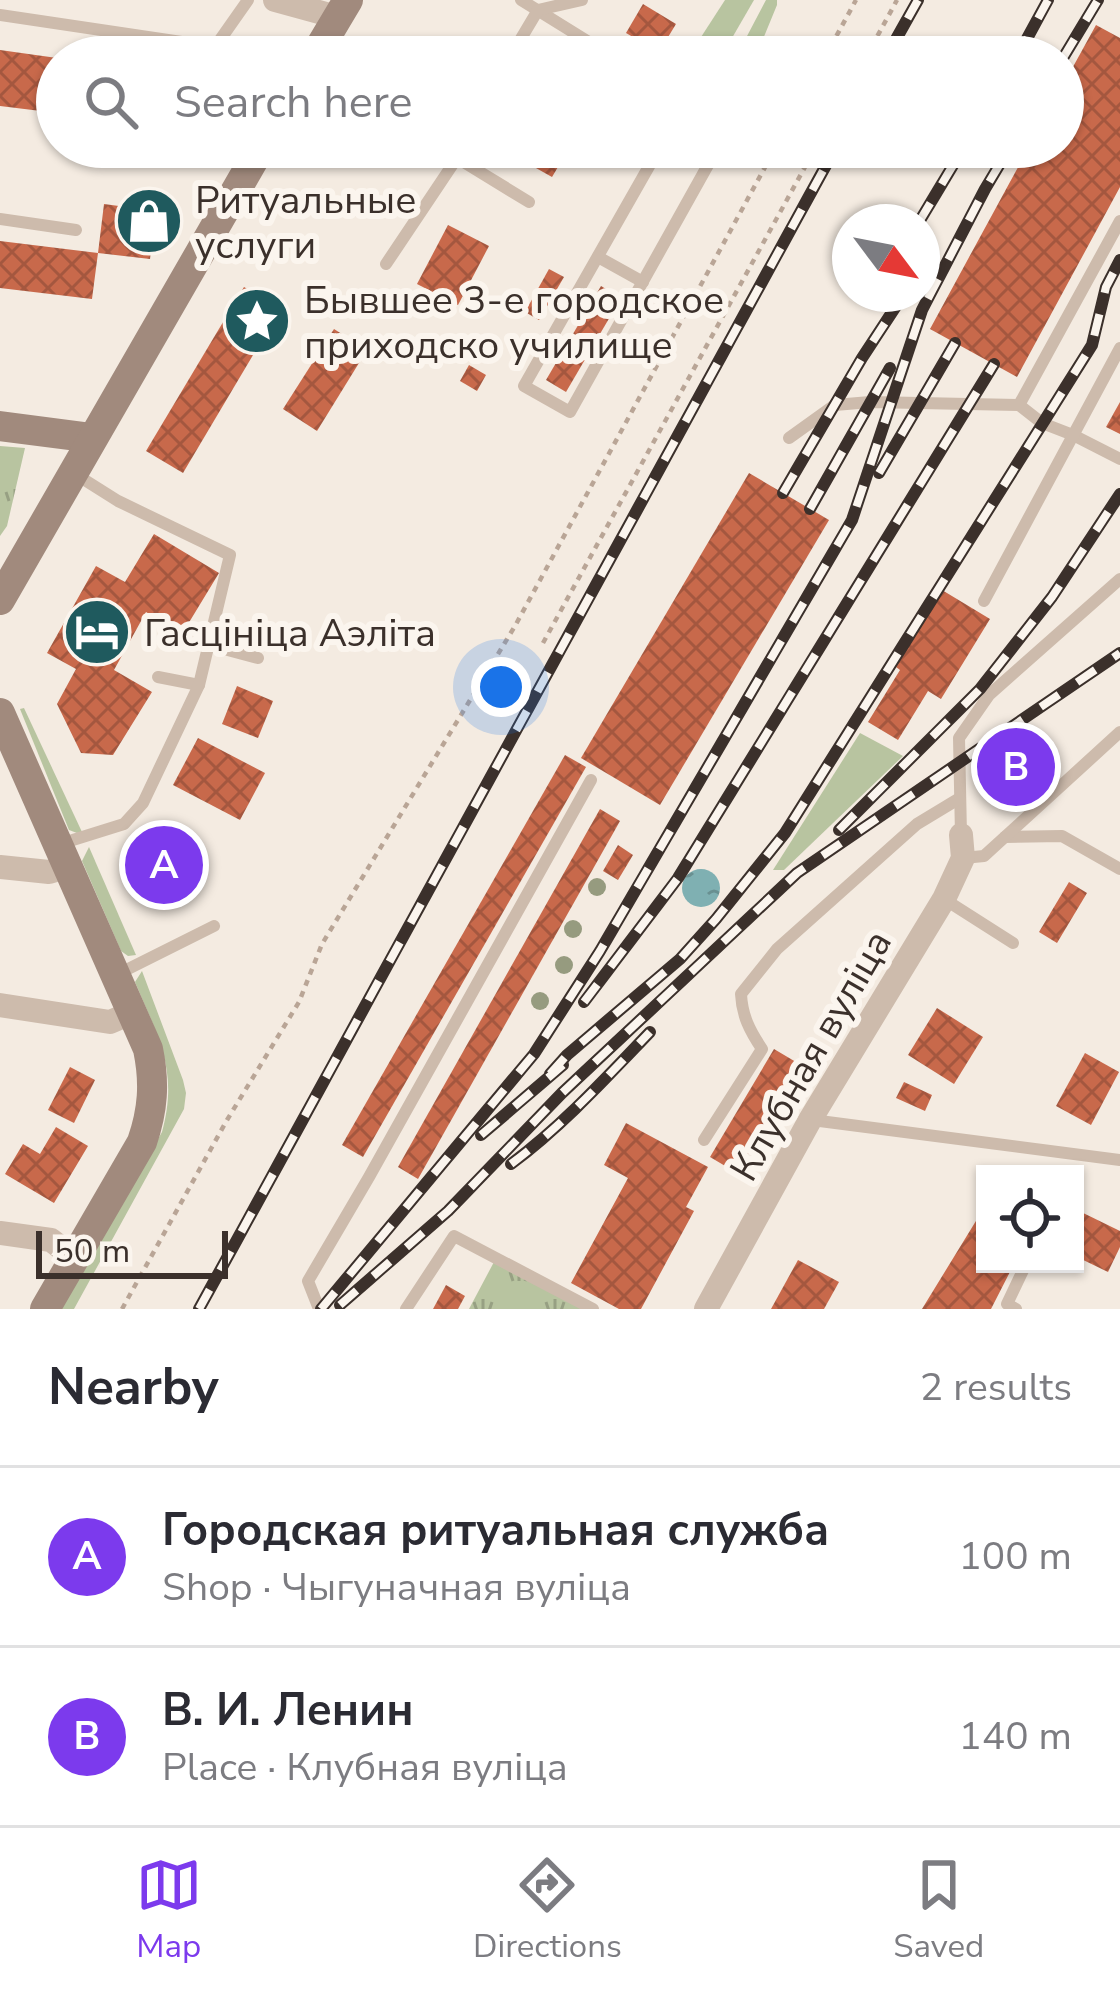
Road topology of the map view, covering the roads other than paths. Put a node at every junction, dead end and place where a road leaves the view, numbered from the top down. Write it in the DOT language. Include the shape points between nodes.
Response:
graph roads {
  1 [pos="248,0"];
  2 [pos="275,0"];
  3 [pos="521,0"];
  4 [pos="582,0"];
  5 [pos="342,8"];
  6 [pos="538,10"];
  7 [pos="0,15"];
  8 [pos="146,36"];
  9 [pos="222,36"];
  10 [pos="326,36"];
  11 [pos="523,36"];
  12 [pos="580,36"];
  13 [pos="249,168"];
  14 [pos="449,168"];
  15 [pos="482,168"];
  16 [pos="648,168"];
  17 [pos="706,168"];
  18 [pos="529,202"];
  19 [pos="0,219"];
  20 [pos="1120,221"];
  21 [pos="76,230"];
  22 [pos="598,257"];
  23 [pos="386,264"];
  24 [pos="643,282"];
  25 [pos="1120,348"];
  26 [pos="1019,405"];
  27 [pos="0,426"];
  28 [pos="1073,435"];
  29 [pos="92,438"];
  30 [pos="789,438"];
  31 [pos="1120,459"];
  32 [pos="72,472"];
  33 [pos="1120,578"];
  34 [pos="0,600"];
  35 [pos="984,601"];
  36 [pos="208,645"];
  37 [pos="258,658"];
  38 [pos="158,676"];
  39 [pos="199,686"];
  40 [pos="0,712"];
  41 [pos="1120,732"];
  42 [pos="591,780"];
  43 [pos="960,798"];
  44 [pos="1004,837"];
  45 [pos="962,847"];
  46 [pos="64,855"];
  47 [pos="0,867"];
  48 [pos="1120,869"];
  49 [pos="944,899"];
  50 [pos="214,926"];
  51 [pos="1013,943"];
  52 [pos="115,975"];
  53 [pos="0,1005"];
  54 [pos="131,1013"];
  55 [pos="810,1120"];
  56 [pos="704,1140"];
  57 [pos="1120,1160"];
  58 [pos="0,1233"];
  59 [pos="74,1257"];
  60 [pos="1022,1273"];
  61 [pos="45,1309"];
  62 [pos="319,1309"];
  63 [pos="406,1309"];
  64 [pos="593,1309"];
  65 [pos="706,1309"];
  66 [pos="1016,1309"];
  1 -- 9 [label="lane"];
  2 -- 5 [label="street"];
  3 -- 6 [label="lane"];
  4 -- 6 [label="lane"];
  5 -- 10 [label="street"];
  6 -- 11 [label="lane"];
  6 -- 12 [label="lane"];
  7 -- 8 [label="lane"];
  13 -- 29 [label="street"];
  14 -- 23 [label="lane"];
  15 -- 18 [label="lane"];
  16 -- 22 [label="lane"];
  17 -- 24 [label="lane"];
  19 -- 21 [label="lane"];
  20 -- 26 [label="lane"];
  22 -- 24 [label="lane"];
  22 -- 24 [label="lane" via="524,386 555,404 570,412"];
  25 -- 28 [label="lane"];
  26 -- 28 [label="lane"];
  26 -- 30 [label="lane" via="835,405"];
  27 -- 29 [label="street"];
  28 -- 31 [label="lane"];
  28 -- 35 [label="lane"];
  29 -- 32 [label="street"];
  32 -- 34 [label="street"];
  32 -- 36 [label="lane" via="230,555"];
  33 -- 43 [label="lane" via="989,695 959,738"];
  36 -- 37 [label="lane"];
  36 -- 39 [label="lane"];
  38 -- 39 [label="lane"];
  39 -- 46 [label="lane" via="143,803 124,824"];
  40 -- 46 [label="street"];
  41 -- 44 [label="lane"];
  42 -- 62 [label="lane" via="308,1281"];
  43 -- 45 [label="lane"];
  43 -- 56 [label="lane" via="917,824 777,950 741,994 762,1049"];
  44 -- 45 [label="lane" via="984,856"];
  44 -- 48 [label="lane" via="1062,836"];
  45 -- 49 [label="street, Клубная вуліца"];
  46 -- 47 [label="street" via="49,872"];
  46 -- 52 [label="street"];
  49 -- 51 [label="lane"];
  49 -- 55 [label="street, Клубная вуліца"];
  50 -- 52 [label="lane"];
  52 -- 54 [label="street"];
  53 -- 54 [label="street" via="110,1022"];
  54 -- 59 [label="street" via="153,1072 150,1119"];
  55 -- 57 [label="lane"];
  55 -- 65 [label="street, Клубная вуліца"];
  58 -- 59 [label="street" via="50,1240"];
  59 -- 61 [label="street"];
  60 -- 66 [label="lane" via="1006,1304"];
  63 -- 64 [label="lane" via="454,1236"];
}
